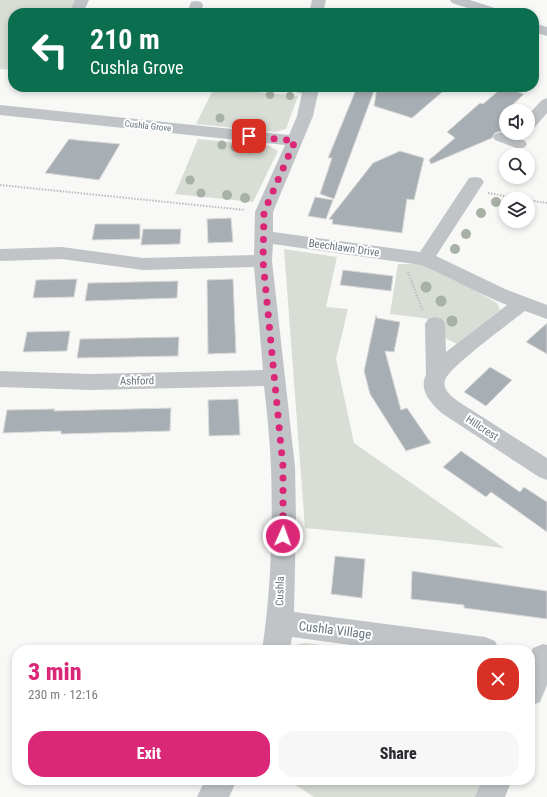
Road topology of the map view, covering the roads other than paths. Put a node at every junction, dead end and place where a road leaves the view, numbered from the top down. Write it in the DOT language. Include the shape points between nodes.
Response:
graph roads {
  1 [pos="457,0"];
  2 [pos="481,8"];
  3 [pos="310,92"];
  4 [pos="547,103"];
  5 [pos="0,110"];
  6 [pos="535,117"];
  7 [pos="295,141"];
  8 [pos="472,186"];
  9 [pos="264,237"];
  10 [pos="0,255"];
  11 [pos="425,259"];
  12 [pos="263,261"];
  13 [pos="522,304"];
  14 [pos="547,312"];
  15 [pos="435,324"];
  16 [pos="436,374"];
  17 [pos="275,378"];
  18 [pos="0,379"];
  19 [pos="547,470"];
  20 [pos="280,623"];
  21 [pos="277,645"];
  22 [pos="447,645"];
  23 [pos="540,657"];
  24 [pos="535,674"];
  25 [pos="219,785"];
  26 [pos="495,785"];
  27 [pos="212,797"];
  28 [pos="490,797"];
  1 -- 2 [label="street"];
  3 -- 7 [label="street, Cushla" via="305,116"];
  4 -- 6 [label="street"];
  5 -- 7 [label="street, Cushla Grove"];
  7 -- 9 [label="street, Cushla" via="264,212"];
  8 -- 11 [label="street"];
  9 -- 11 [label="street, Beechlawn Drive"];
  9 -- 12 [label="street, Cushla"];
  10 -- 12 [label="street" via="62,253 143,264"];
  11 -- 13 [label="street, Beechlawn Drive"];
  12 -- 17 [label="street, Cushla"];
  13 -- 14 [label="street, Beechlawn Drive"];
  13 -- 16 [label="street" via="462,350"];
  15 -- 16 [label="street, Hillcrest"];
  16 -- 19 [label="street, Hillcrest" via="434,390 438,397"];
  17 -- 18 [label="street, Ashford" via="90,382"];
  17 -- 20 [label="street, Cushla" via="283,467 284,522"];
  20 -- 21 [label="street, Cushla"];
  20 -- 22 [label="street, Cushla Village"];
  23 -- 24 [label="street"];
  25 -- 27 [label="street"];
  26 -- 28 [label="street"];
}
